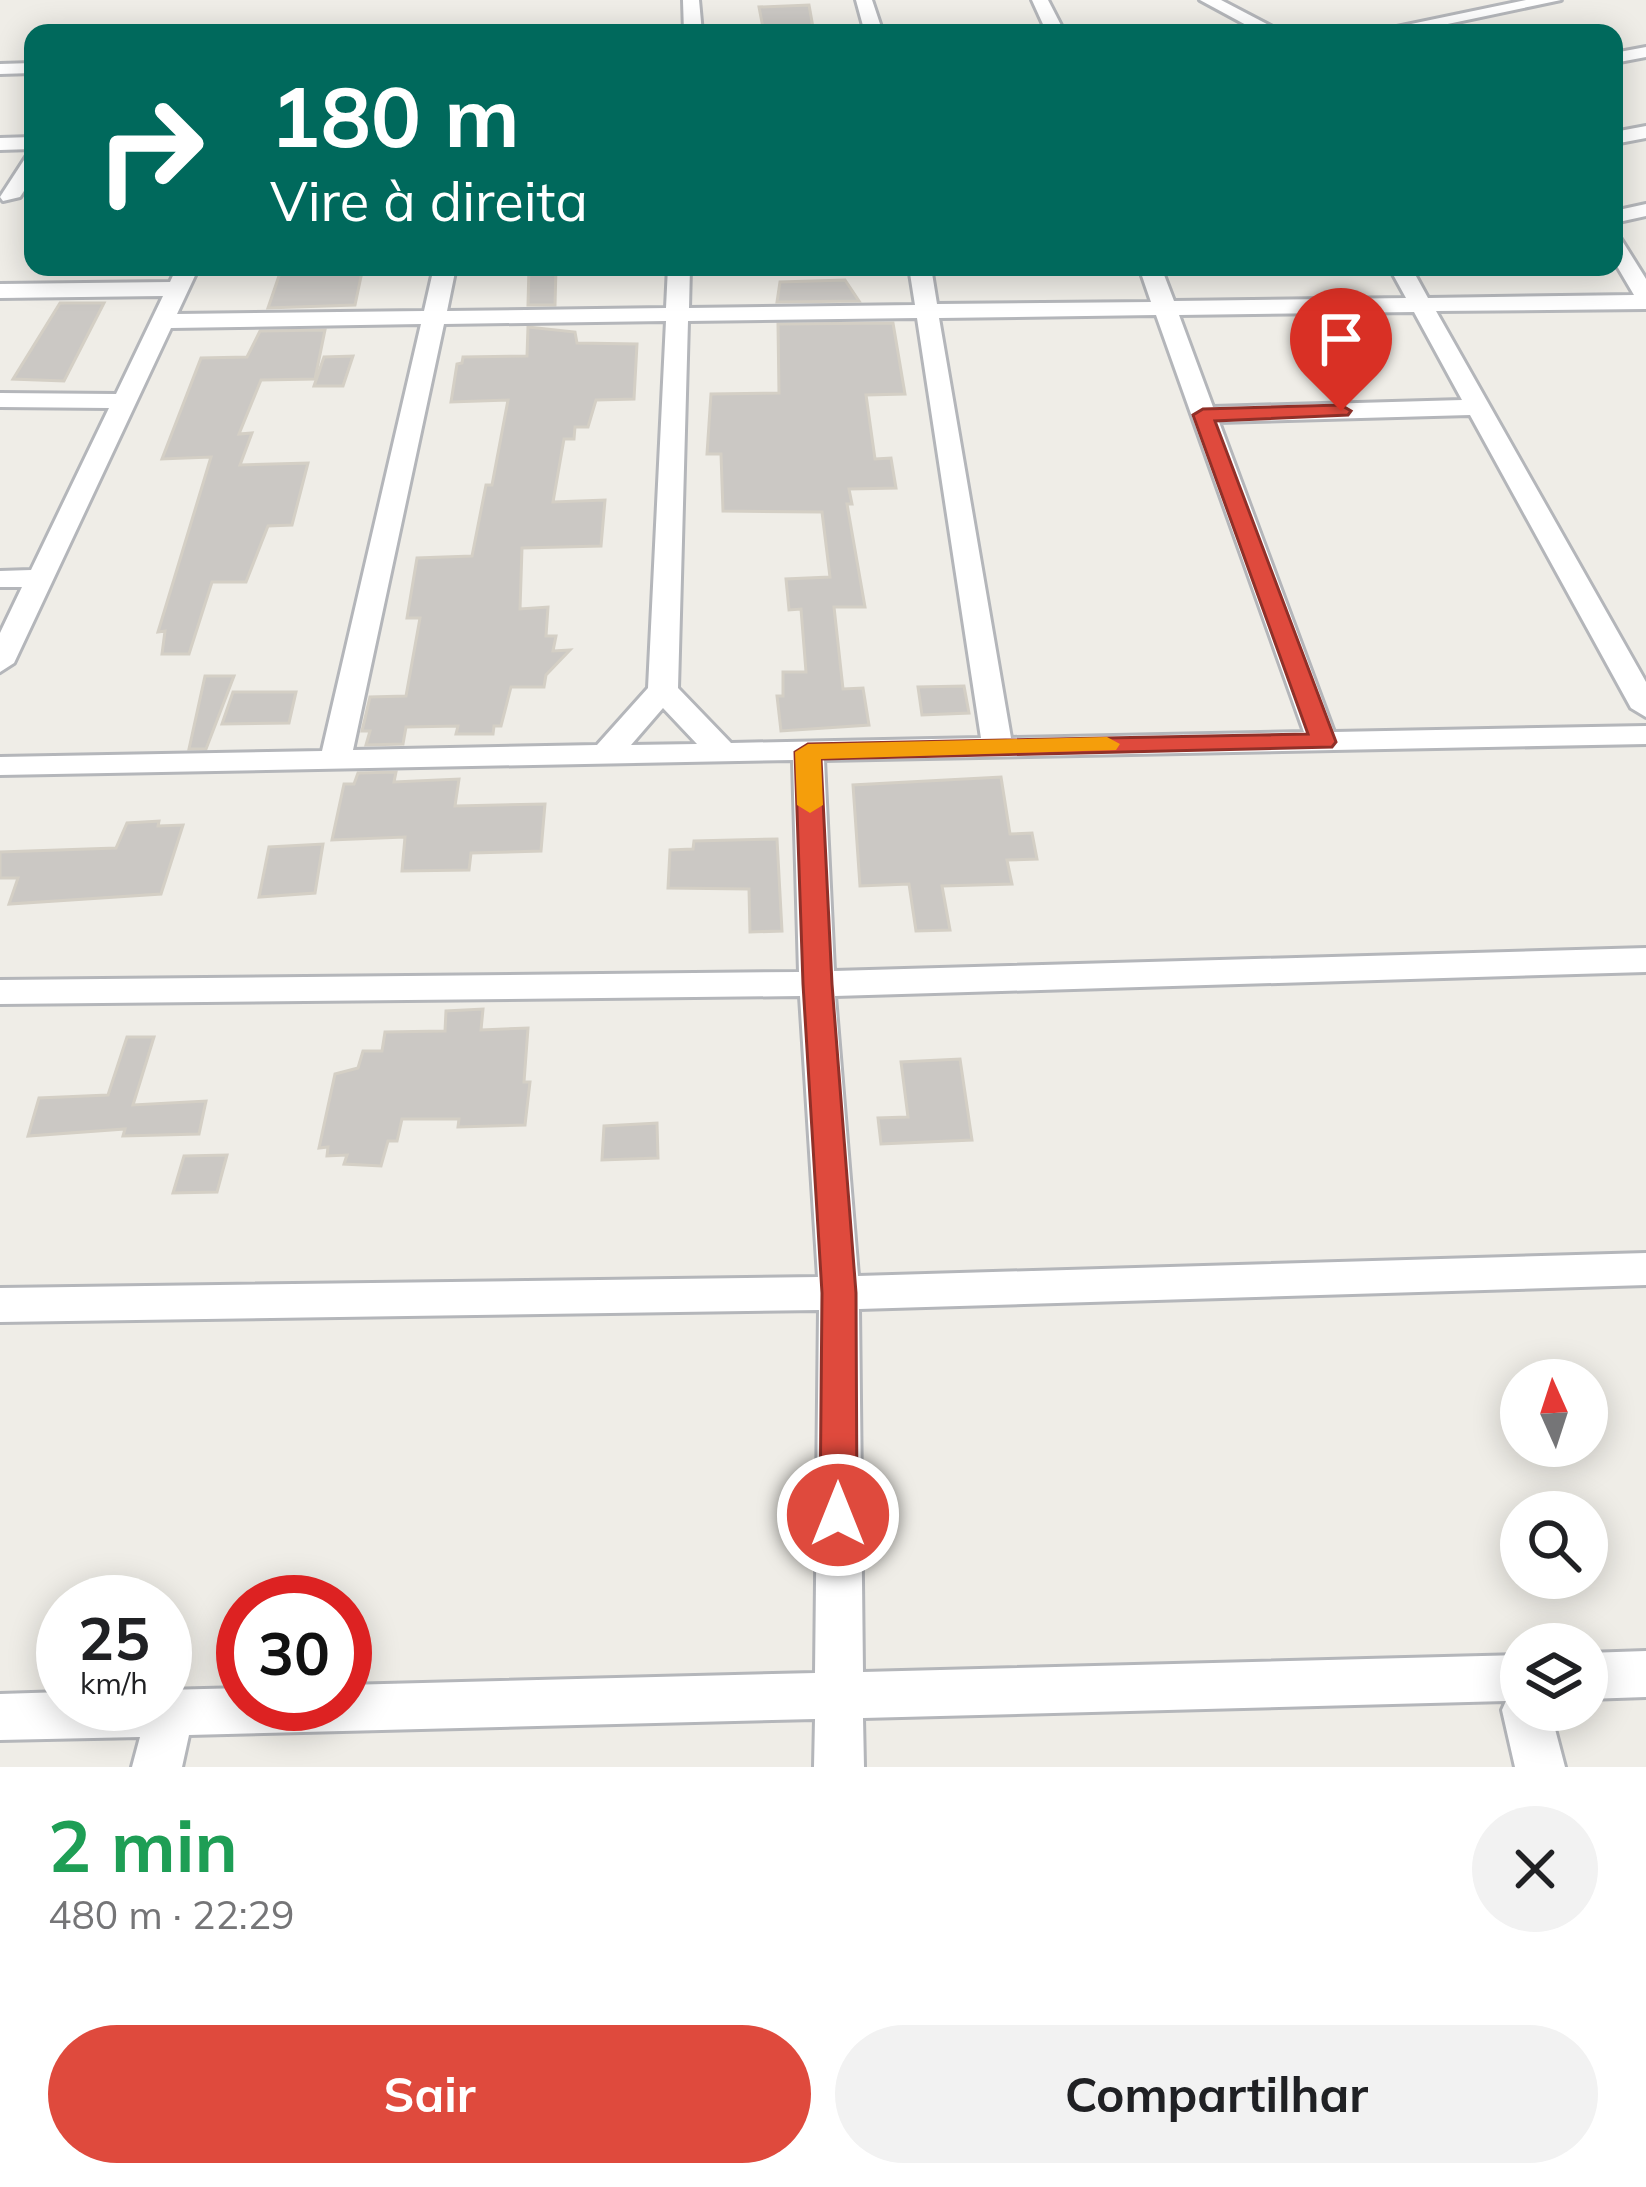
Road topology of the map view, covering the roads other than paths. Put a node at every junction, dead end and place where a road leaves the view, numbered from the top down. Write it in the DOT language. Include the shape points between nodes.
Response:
graph roads {
  1 [pos="1208,0"];
  2 [pos="1553,0"];
  3 [pos="1257,24"];
  4 [pos="1425,24"];
  5 [pos="24,173"];
  6 [pos="5,197"];
  7 [pos="1623,259"];
  8 [pos="443,276"];
  9 [pos="679,276"];
  10 [pos="921,276"];
  11 [pos="1153,276"];
  12 [pos="1405,276"];
  13 [pos="183,278"];
  14 [pos="0,291"];
  15 [pos="1646,299"];
  16 [pos="1422,304"];
  17 [pos="1163,305"];
  18 [pos="926,308"];
  19 [pos="679,314"];
  20 [pos="433,316"];
  21 [pos="163,321"];
  22 [pos="0,400"];
  23 [pos="124,401"];
  24 [pos="1479,406"];
  25 [pos="1203,415"];
  26 [pos="42,578"];
  27 [pos="0,579"];
  28 [pos="0,663"];
  29 [pos="663,690"];
  30 [pos="1646,708"];
  31 [pos="1646,735"];
  32 [pos="1323,742"];
  33 [pos="997,746"];
  34 [pos="808,752"];
  35 [pos="724,754"];
  36 [pos="605,755"];
  37 [pos="335,761"];
  38 [pos="0,766"];
  39 [pos="1646,960"];
  40 [pos="817,984"];
  41 [pos="0,992"];
  42 [pos="1646,1269"];
  43 [pos="839,1293"];
  44 [pos="0,1305"];
  45 [pos="1646,1674"];
  46 [pos="1608,1675"];
  47 [pos="1500,1690"];
  48 [pos="838,1693"];
  49 [pos="192,1713"];
  50 [pos="36,1716"];
  51 [pos="0,1717"];
  52 [pos="165,1731"];
  53 [pos="1531,1731"];
  54 [pos="157,1767"];
  55 [pos="839,1767"];
  56 [pos="1540,1767"];
  1 -- 3 [label="street"];
  2 -- 4 [label="street"];
  5 -- 6 [label="street"];
  7 -- 15 [label="street"];
  8 -- 20 [label="street"];
  9 -- 19 [label="street"];
  10 -- 18 [label="street"];
  11 -- 17 [label="street"];
  12 -- 16 [label="street"];
  13 -- 14 [label="street"];
  13 -- 21 [label="street"];
  15 -- 16 [label="street"];
  16 -- 17 [label="street"];
  16 -- 24 [label="street"];
  17 -- 18 [label="street"];
  17 -- 25 [label="street"];
  18 -- 19 [label="street"];
  18 -- 33 [label="street"];
  19 -- 20 [label="street"];
  19 -- 29 [label="street"];
  20 -- 21 [label="street"];
  20 -- 37 [label="street"];
  21 -- 23 [label="street"];
  22 -- 23 [label="street"];
  23 -- 26 [label="street"];
  24 -- 25 [label="street"];
  24 -- 30 [label="street"];
  25 -- 32 [label="street"];
  26 -- 27 [label="street"];
  26 -- 28 [label="street"];
  29 -- 35 [label="street"];
  29 -- 36 [label="street"];
  31 -- 32 [label="street"];
  32 -- 33 [label="street"];
  33 -- 34 [label="street"];
  34 -- 35 [label="street"];
  34 -- 40 [label="street"];
  35 -- 36 [label="street"];
  36 -- 37 [label="street"];
  37 -- 38 [label="street"];
  39 -- 40 [label="street"];
  40 -- 41 [label="street"];
  40 -- 43 [label="street"];
  42 -- 43 [label="street"];
  43 -- 44 [label="street"];
  43 -- 48 [label="street"];
  45 -- 46 [label="street"];
  47 -- 48 [label="street"];
  48 -- 49 [label="street"];
  48 -- 55 [label="street"];
  50 -- 51 [label="street"];
  52 -- 54 [label="street"];
  53 -- 56 [label="street"];
}
